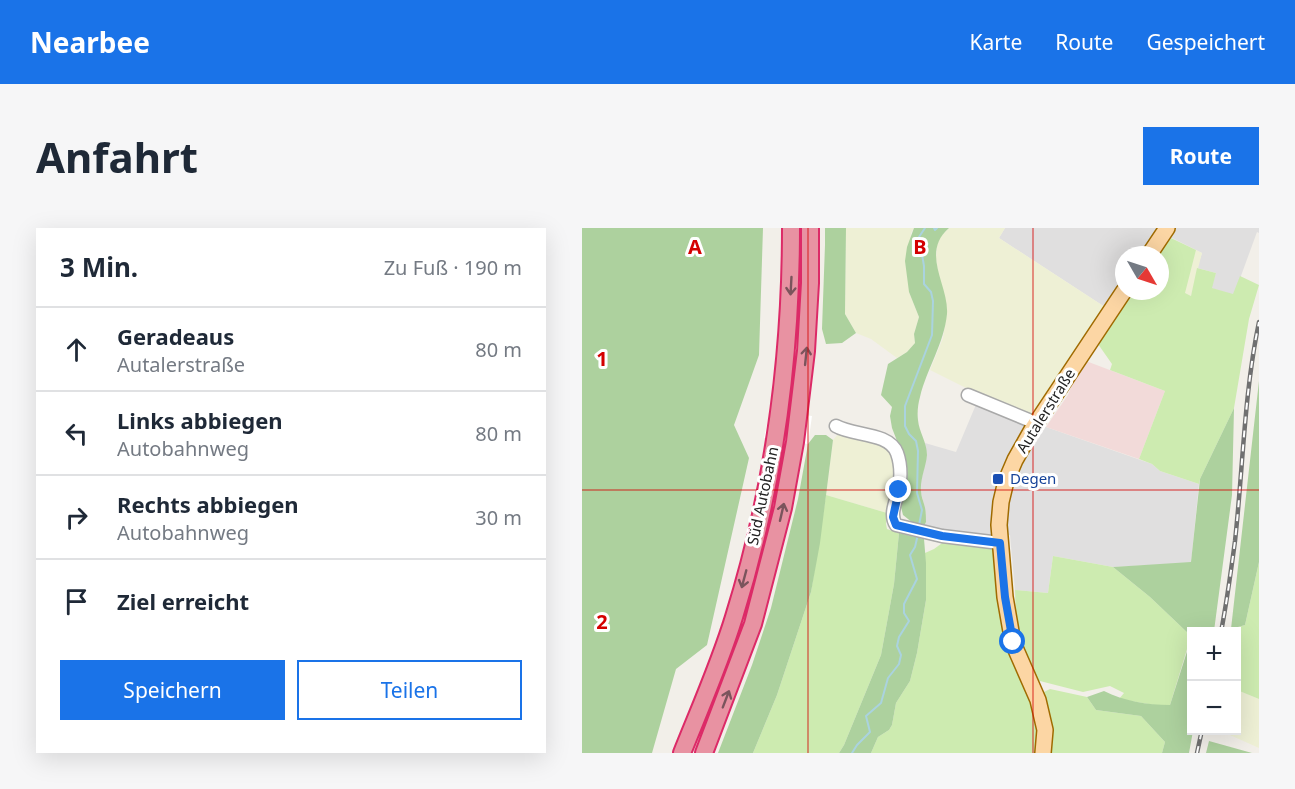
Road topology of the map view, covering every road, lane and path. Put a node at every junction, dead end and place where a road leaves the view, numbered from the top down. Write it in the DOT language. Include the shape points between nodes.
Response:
graph roads {
  1 [pos="791,228"];
  2 [pos="810,228"];
  3 [pos="1167,228"];
  4 [pos="1155,246"];
  5 [pos="1118,300"];
  6 [pos="968,395"];
  7 [pos="1036,423"];
  8 [pos="836,426"];
  9 [pos="1000,543"];
  10 [pos="682,753"];
  11 [pos="704,753"];
  12 [pos="1043,753"];
  1 -- 10 [label="highway, Süd Autobahn, one-way" via="786,349 763,502 734,618"];
  11 -- 2 [label="highway, Süd Autobahn, one-way" via="753,624 783,507 806,351"];
  3 -- 4 [label="main road"];
  5 -- 7 [label="main road, Autalerstraße"];
  6 -- 7 [label="street"];
  7 -- 9 [label="main road, Autalerstraße" via="1006,482"];
  8 -- 9 [label="street" via="882,439 894,447 900,469 893,513 896,525"];
  9 -- 12 [label="main road, Autalerstraße" via="1013,642 1038,700 1045,730"];
}
